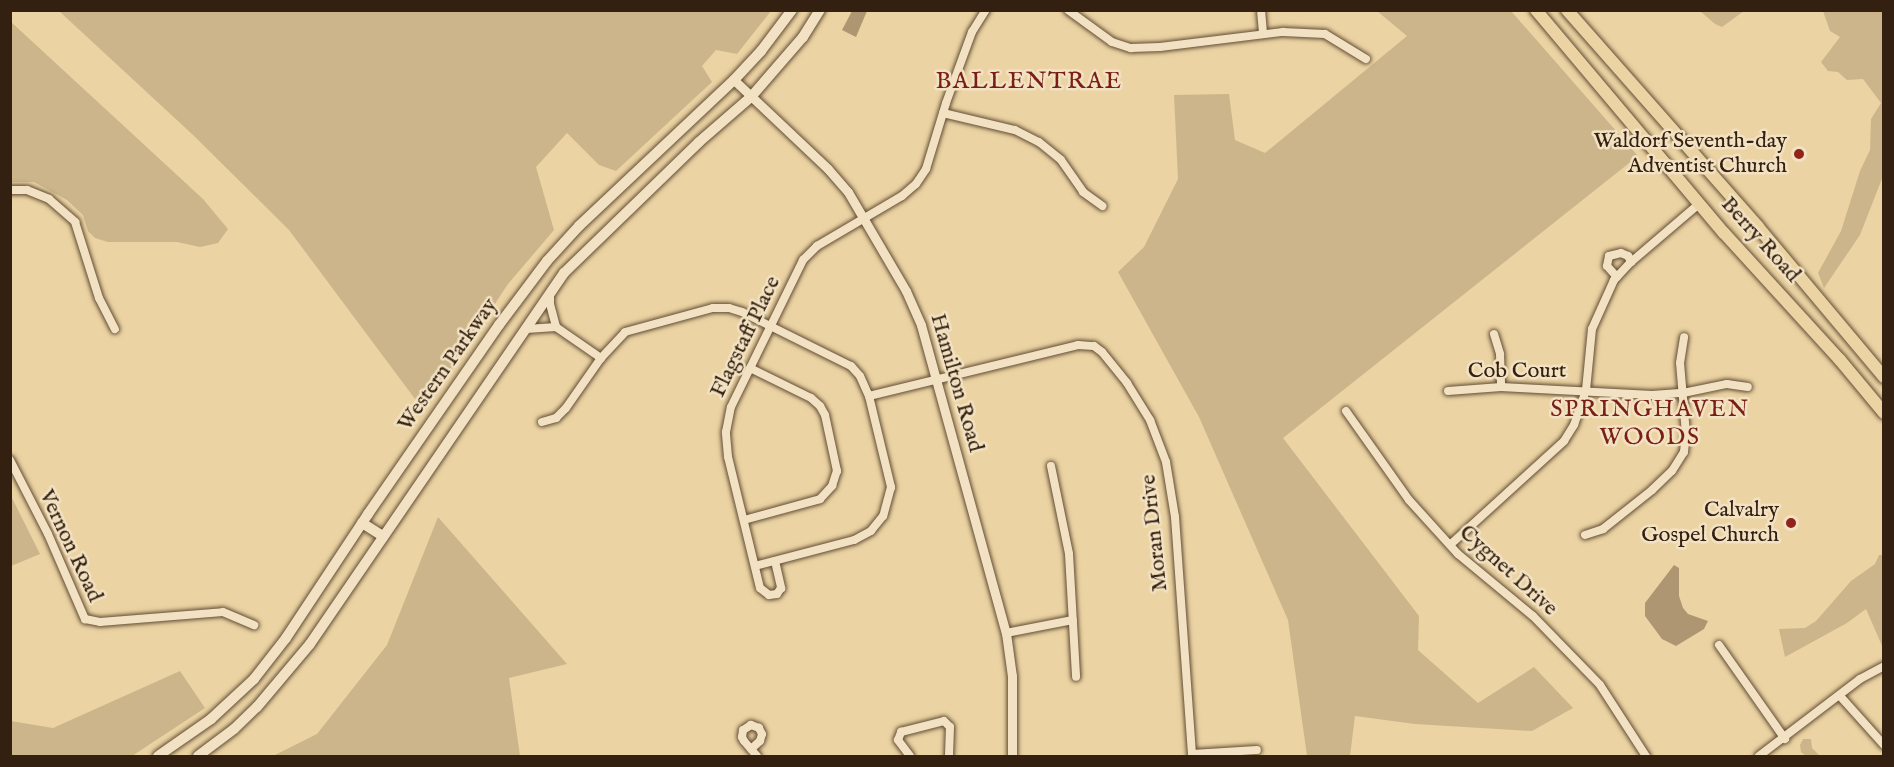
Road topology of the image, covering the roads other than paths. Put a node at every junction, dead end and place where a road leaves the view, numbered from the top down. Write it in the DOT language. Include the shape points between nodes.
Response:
graph roads {
  1 [pos="792,10"];
  2 [pos="820,10"];
  3 [pos="986,10"];
  4 [pos="1068,10"];
  5 [pos="1261,10"];
  6 [pos="1536,10"];
  7 [pos="1567,10"];
  8 [pos="1263,34"];
  9 [pos="1366,59"];
  10 [pos="735,80"];
  11 [pos="751,97"];
  12 [pos="943,113"];
  13 [pos="10,190"];
  14 [pos="1700,203"];
  15 [pos="1102,206"];
  16 [pos="862,220"];
  17 [pos="1631,262"];
  18 [pos="1617,277"];
  19 [pos="550,293"];
  20 [pos="771,325"];
  21 [pos="556,327"];
  22 [pos="115,329"];
  23 [pos="526,329"];
  24 [pos="1494,334"];
  25 [pos="1684,337"];
  26 [pos="601,358"];
  27 [pos="750,368"];
  28 [pos="1884,377"];
  29 [pos="936,379"];
  30 [pos="1501,387"];
  31 [pos="1748,387"];
  32 [pos="1586,390"];
  33 [pos="1448,391"];
  34 [pos="1683,393"];
  35 [pos="869,396"];
  36 [pos="1347,411"];
  37 [pos="1884,413"];
  38 [pos="542,422"];
  39 [pos="10,460"];
  40 [pos="1051,466"];
  41 [pos="744,520"];
  42 [pos="362,523"];
  43 [pos="1585,535"];
  44 [pos="382,536"];
  45 [pos="1451,544"];
  46 [pos="775,561"];
  47 [pos="755,566"];
  48 [pos="1073,620"];
  49 [pos="254,625"];
  50 [pos="1006,633"];
  51 [pos="1719,645"];
  52 [pos="1884,666"];
  53 [pos="1076,676"];
  54 [pos="1840,696"];
  55 [pos="1785,739"];
  56 [pos="1884,746"];
  57 [pos="752,749"];
  58 [pos="1257,750"];
  59 [pos="1192,755"];
  60 [pos="158,756"];
  61 [pos="198,756"];
  62 [pos="757,756"];
  63 [pos="910,756"];
  64 [pos="949,756"];
  65 [pos="1012,756"];
  66 [pos="1646,756"];
  67 [pos="1759,756"];
  1 -- 10 [label="main road, Western Parkway"];
  2 -- 11 [label="main road, Western Parkway" via="803,37"];
  3 -- 12 [label="street, Flagstaff Place" via="972,32"];
  4 -- 8 [label="street" via="1113,42 1131,48"];
  5 -- 8 [label="street"];
  6 -- 14 [label="highway, Berry Road"];
  7 -- 28 [label="highway, Berry Road"];
  8 -- 9 [label="street" via="1325,34"];
  10 -- 11 [label="street, Hamilton Road"];
  10 -- 42 [label="main road, Western Parkway" via="579,226 547,261"];
  11 -- 16 [label="street, Hamilton Road" via="828,169 848,192"];
  11 -- 19 [label="main road, Western Parkway" via="564,273"];
  12 -- 15 [label="street" via="1015,130 1040,142 1060,160 1083,192"];
  12 -- 16 [label="street, Flagstaff Place" via="926,169 916,184"];
  13 -- 22 [label="street" via="27,190 49,199 75,222 99,298"];
  14 -- 17 [label="street"];
  14 -- 37 [label="highway, Berry Road"];
  16 -- 20 [label="street, Flagstaff Place" via="808,255"];
  16 -- 29 [label="street, Hamilton Road" via="906,291 921,325"];
  17 -- 18 [label="street"];
  17 -- 18 [label="street" via="1622,253 1609,256 1607,266"];
  18 -- 32 [label="street" via="1592,329"];
  19 -- 21 [label="street"];
  19 -- 23 [label="main road, Western Parkway"];
  20 -- 26 [label="street" via="729,308 713,308 633,328"];
  20 -- 27 [label="street, Flagstaff Place"];
  20 -- 35 [label="street" via="850,366 860,376"];
  21 -- 23 [label="street"];
  21 -- 26 [label="street"];
  23 -- 44 [label="main road, Western Parkway"];
  24 -- 30 [label="street" via="1500,354"];
  25 -- 34 [label="street" via="1680,363"];
  26 -- 38 [label="street" via="566,408 556,418"];
  27 -- 41 [label="street, Flagstaff Place" via="731,407 726,435"];
  27 -- 41 [label="street" via="820,406 837,471 832,486 820,499"];
  29 -- 35 [label="street, Moran Drive"];
  29 -- 50 [label="street, Hamilton Road"];
  29 -- 59 [label="street, Moran Drive" via="1086,344 1102,352 1127,383 1150,420 1171,486"];
  30 -- 32 [label="street, Cob Court"];
  30 -- 33 [label="street, Cob Court"];
  31 -- 34 [label="street, Cob Court" via="1727,384"];
  32 -- 34 [label="street, Cob Court"];
  32 -- 45 [label="street" via="1564,441"];
  34 -- 43 [label="street" via="1684,452 1672,471 1603,529"];
  35 -- 46 [label="street" via="891,487 883,516 871,531 854,540"];
  36 -- 45 [label="street, Cygnet Drive" via="1409,500"];
  39 -- 49 [label="street, Vernon Road" via="85,619 100,622 209,611 236,615"];
  40 -- 48 [label="street" via="1069,551"];
  41 -- 47 [label="street, Flagstaff Place"];
  42 -- 44 [label="main road"];
  42 -- 60 [label="main road, Western Parkway" via="254,679 211,719"];
  44 -- 61 [label="main road, Western Parkway" via="310,644 280,680 234,729"];
  45 -- 66 [label="street, Cygnet Drive" via="1469,565 1567,649 1600,686"];
  46 -- 47 [label="street"];
  46 -- 47 [label="street, Flagstaff Place" via="780,588 774,595 762,592"];
  48 -- 50 [label="street"];
  48 -- 53 [label="street"];
  50 -- 65 [label="street, Hamilton Road" via="1012,676"];
  51 -- 55 [label="street"];
  52 -- 54 [label="street"];
  54 -- 55 [label="street"];
  54 -- 56 [label="street"];
  55 -- 67 [label="street"];
  57 -- 62 [label="street"];
  58 -- 59 [label="street"];
  63 -- 64 [label="street" via="898,740 901,732 944,721 950,727"];
}
